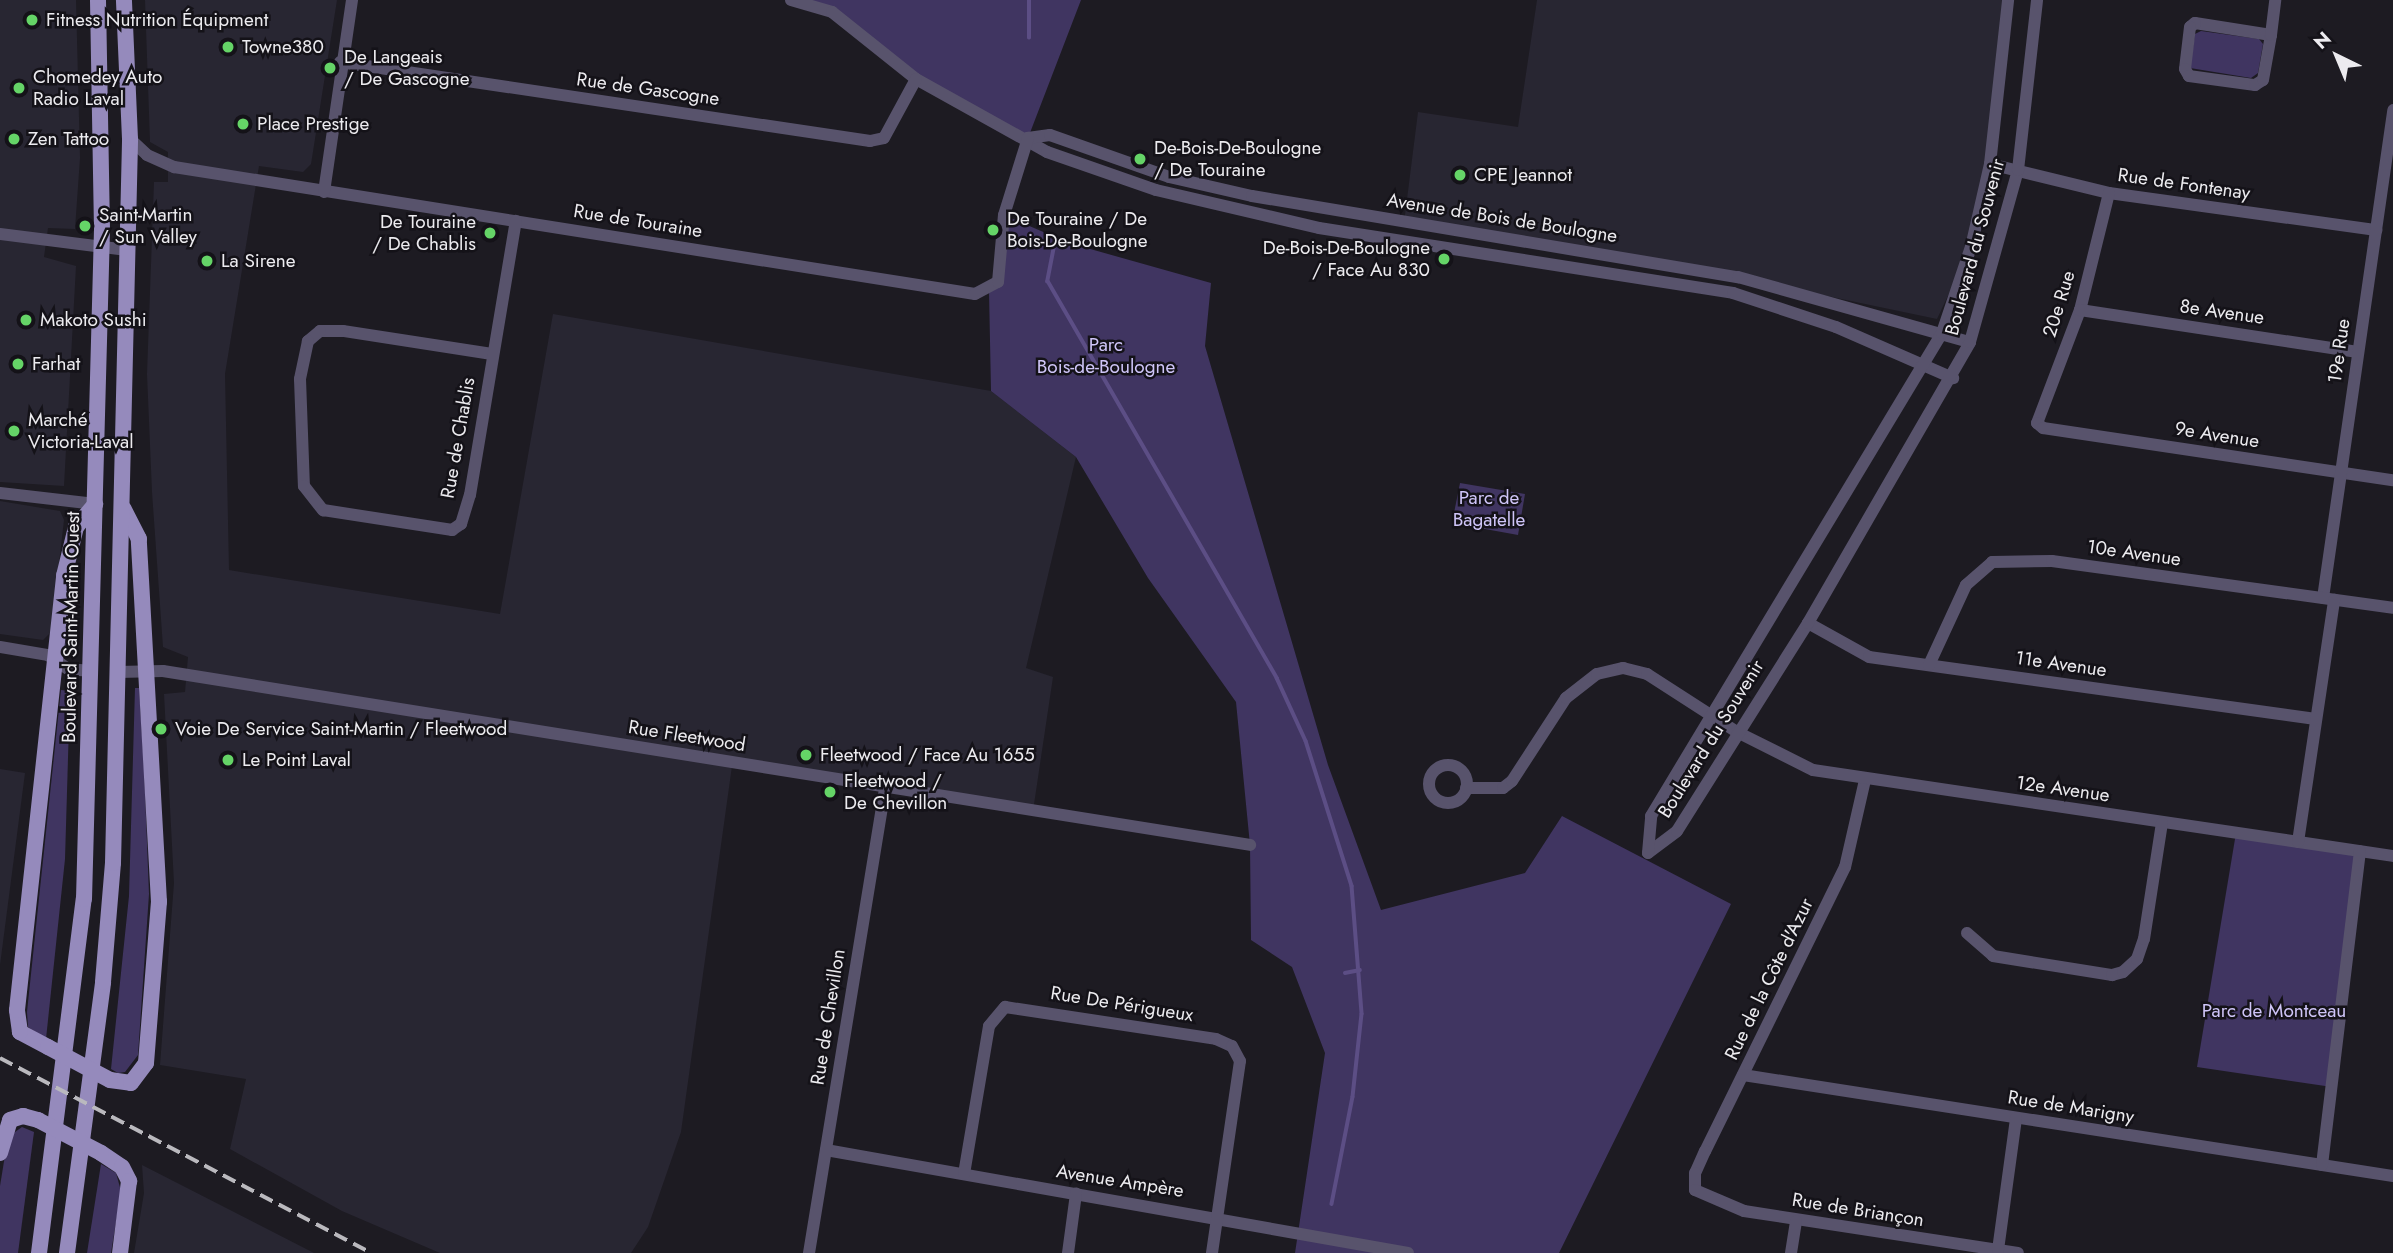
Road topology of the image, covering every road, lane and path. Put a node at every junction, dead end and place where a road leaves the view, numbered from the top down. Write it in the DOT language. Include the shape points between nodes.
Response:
graph roads {
  1 [pos="98,0"];
  2 [pos="124,0"];
  3 [pos="352,0"];
  4 [pos="790,0"];
  5 [pos="2008,0"];
  6 [pos="2037,0"];
  7 [pos="2275,0"];
  8 [pos="2271,35"];
  9 [pos="341,62"];
  10 [pos="916,79"];
  11 [pos="2393,110"];
  12 [pos="1028,138"];
  13 [pos="130,139"];
  14 [pos="1990,164"];
  15 [pos="2018,170"];
  16 [pos="324,191"];
  17 [pos="2109,193"];
  18 [pos="516,221"];
  19 [pos="2376,230"];
  20 [pos="0,234"];
  21 [pos="101,249"];
  22 [pos="127,250"];
  23 [pos="2080,310"];
  24 [pos="1942,334"];
  25 [pos="1970,342"];
  26 [pos="2358,352"];
  27 [pos="492,354"];
  28 [pos="1926,365"];
  29 [pos="1953,378"];
  30 [pos="2037,423"];
  31 [pos="2341,473"];
  32 [pos="2393,480"];
  33 [pos="0,493"];
  34 [pos="95,504"];
  35 [pos="122,504"];
  36 [pos="2329,599"];
  37 [pos="2393,608"];
  38 [pos="1808,623"];
  39 [pos="0,646"];
  40 [pos="56,660"];
  41 [pos="1929,665"];
  42 [pos="91,671"];
  43 [pos="149,671"];
  44 [pos="118,672"];
  45 [pos="1712,716"];
  46 [pos="2316,719"];
  47 [pos="1737,732"];
  48 [pos="1865,780"];
  49 [pos="885,787"];
  50 [pos="1466,788"];
  51 [pos="2162,822"];
  52 [pos="2298,842"];
  53 [pos="1250,845"];
  54 [pos="2360,851"];
  55 [pos="2393,856"];
  56 [pos="1967,933"];
  57 [pos="1743,1075"];
  58 [pos="2016,1118"];
  59 [pos="826,1150"];
  60 [pos="0,1153"];
  61 [pos="2322,1165"];
  62 [pos="964,1174"];
  63 [pos="2393,1176"];
  64 [pos="1695,1190"];
  65 [pos="1076,1194"];
  66 [pos="1217,1216"];
  67 [pos="1796,1221"];
  68 [pos="1998,1250"];
  69 [pos="39,1253"];
  70 [pos="67,1253"];
  71 [pos="120,1253"];
  72 [pos="809,1253"];
  73 [pos="1068,1253"];
  74 [pos="1212,1253"];
  75 [pos="1408,1253"];
  76 [pos="1791,1253"];
  77 [pos="2018,1253"];
  1 -- 21 [label="main road, Boulevard Saint-Martin Ouest" via="103,107"];
  2 -- 13 [label="main road"];
  3 -- 9 [label="street"];
  4 -- 10 [label="street, Avenue de Bois de Boulogne" via="832,12"];
  5 -- 14 [label="street, Boulevard du Souvenir"];
  6 -- 15 [label="street, Boulevard du Souvenir"];
  7 -- 8 [label="street"];
  8 -- 8 [label="street" via="2194,23 2185,69 2189,76 2255,85 2263,80"];
  9 -- 10 [label="street, Rue de Gascogne" via="870,141 884,138"];
  9 -- 16 [label="street"];
  10 -- 12 [label="street, Avenue de Bois de Boulogne"];
  11 -- 19 [label="street, 19e Rue"];
  12 -- 18 [label="street, Rue de Touraine" via="1004,215 998,282 975,294"];
  12 -- 24 [label="street, Avenue de Bois de Boulogne" via="1050,135 1169,177 1252,196 1738,277"];
  12 -- 28 [label="street, Avenue de Bois de Boulogne" via="1047,152 1202,204 1318,228 1733,293 1836,327"];
  13 -- 16 [label="street, Rue de Touraine" via="150,156 174,167"];
  13 -- 22 [label="main road"];
  14 -- 15 [label="street, Rue de Fontenay"];
  14 -- 24 [label="street, Boulevard du Souvenir" via="1971,247"];
  15 -- 17 [label="street, Rue de Fontenay"];
  15 -- 25 [label="street, Boulevard du Souvenir"];
  16 -- 18 [label="street, Rue de Touraine"];
  17 -- 19 [label="street, Rue de Fontenay"];
  17 -- 23 [label="street, 20e Rue"];
  18 -- 27 [label="street, Rue de Chablis"];
  19 -- 26 [label="street, 19e Rue"];
  20 -- 21 [label="street"];
  21 -- 22 [label="street"];
  21 -- 34 [label="main road, Boulevard Saint-Martin Ouest"];
  22 -- 35 [label="main road"];
  23 -- 26 [label="street, 8e Avenue"];
  23 -- 30 [label="street, 20e Rue"];
  24 -- 25 [label="street, Avenue de Bois de Boulogne"];
  24 -- 28 [label="street, Boulevard du Souvenir"];
  25 -- 29 [label="street, Boulevard du Souvenir"];
  26 -- 31 [label="street, 19e Rue"];
  27 -- 27 [label="street, Rue de Chablis" via="320,331 308,341 300,379 304,486 323,509 453,530 461,524 470,495"];
  28 -- 29 [label="street, Avenue de Bois de Boulogne"];
  28 -- 45 [label="street, Boulevard du Souvenir"];
  29 -- 38 [label="street, Boulevard du Souvenir"];
  30 -- 31 [label="street, 9e Avenue" via="2043,428"];
  31 -- 32 [label="street, 9e Avenue"];
  31 -- 36 [label="street, 19e Rue"];
  33 -- 34 [label="street"];
  34 -- 40 [label="main road" via="76,527 69,552"];
  34 -- 42 [label="main road, Boulevard Saint-Martin Ouest"];
  35 -- 43 [label="main road" via="139,539"];
  35 -- 44 [label="main road"];
  36 -- 37 [label="street, 10e Avenue"];
  36 -- 41 [label="street, 10e Avenue" via="2052,561 1992,562 1966,585"];
  36 -- 46 [label="street, 19e Rue"];
  38 -- 41 [label="street, 11e Avenue" via="1869,657"];
  38 -- 47 [label="street, Boulevard du Souvenir"];
  39 -- 40 [label="street"];
  40 -- 42 [label="street" via="68,669"];
  40 -- 43 [label="main road, bridge" via="16,1020 22,1034 110,1080 131,1083 145,1069 156,977 159,859"];
  41 -- 46 [label="street, 11e Avenue"];
  42 -- 69 [label="main road, Boulevard Saint-Martin Ouest" via="83,919"];
  43 -- 44 [label="street, Rue Fleetwood"];
  43 -- 49 [label="street, Rue Fleetwood"];
  44 -- 70 [label="main road" via="109,922"];
  45 -- 47 [label="street, 12e Avenue"];
  45 -- 47 [label="street, Boulevard du Souvenir" via="1651,816 1647,853 1677,831"];
  45 -- 50 [label="street, 12e Avenue" via="1647,674 1623,668 1597,674 1566,698 1513,781 1492,792"];
  46 -- 52 [label="street, 19e Rue"];
  47 -- 48 [label="street, 12e Avenue" via="1788,762"];
  48 -- 51 [label="street, 12e Avenue"];
  48 -- 57 [label="street, Rue de la Côte d'Azur" via="1844,867"];
  49 -- 53 [label="street, Rue Fleetwood"];
  49 -- 59 [label="street, Rue de Chevillon"];
  51 -- 52 [label="street, 12e Avenue"];
  51 -- 56 [label="street" via="2144,939 2137,959 2123,972 2112,975 1993,956"];
  52 -- 54 [label="street, 12e Avenue"];
  54 -- 55 [label="street, 12e Avenue"];
  54 -- 61 [label="street"];
  57 -- 58 [label="street, Rue de Marigny"];
  57 -- 64 [label="street, Rue de la Côte d'Azur" via="1695,1173"];
  58 -- 61 [label="street, Rue de Marigny"];
  58 -- 68 [label="street"];
  59 -- 62 [label="street, Avenue Ampère"];
  59 -- 72 [label="street, Rue de Chevillon"];
  60 -- 71 [label="main road, bridge" via="9,1121 20,1116 38,1121 122,1167 129,1181"];
  61 -- 63 [label="street, Rue de Marigny"];
  62 -- 65 [label="street, Avenue Ampère"];
  62 -- 66 [label="street, Rue De Périgueux" via="989,1026 1005,1007 1216,1039 1232,1046 1240,1061"];
  64 -- 67 [label="street, Rue de Briançon" via="1744,1211"];
  65 -- 66 [label="street, Avenue Ampère"];
  65 -- 73 [label="street"];
  66 -- 74 [label="street"];
  66 -- 75 [label="street, Avenue Ampère"];
  67 -- 68 [label="street, Rue de Briançon"];
  67 -- 76 [label="street"];
  68 -- 77 [label="street, Rue de Briançon"];
}
